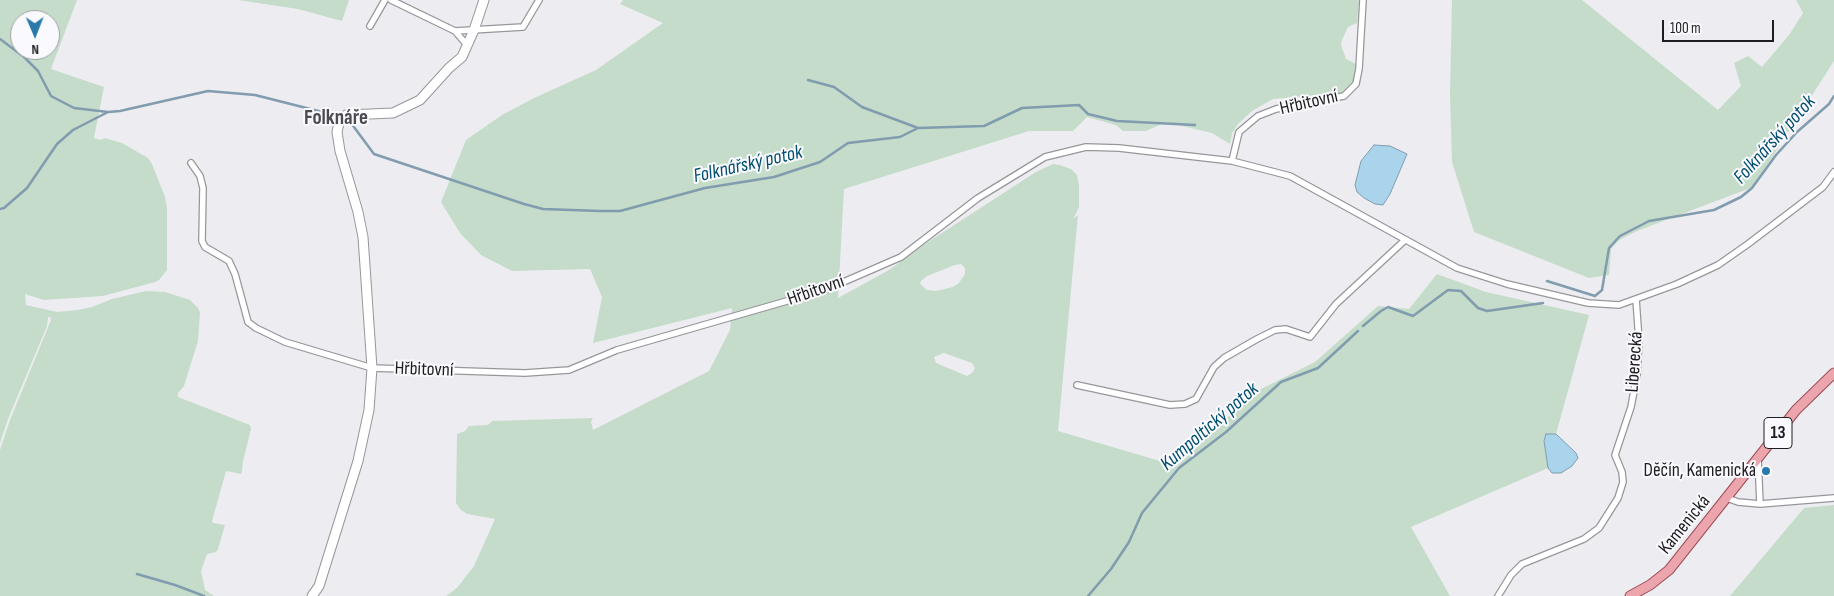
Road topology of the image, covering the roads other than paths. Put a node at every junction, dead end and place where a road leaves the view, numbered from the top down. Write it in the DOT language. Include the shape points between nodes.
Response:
graph roads {
  1 [pos="386,0"];
  2 [pos="391,0"];
  3 [pos="484,0"];
  4 [pos="540,0"];
  5 [pos="1362,0"];
  6 [pos="370,26"];
  7 [pos="474,30"];
  8 [pos="455,31"];
  9 [pos="467,45"];
  10 [pos="1232,161"];
  11 [pos="191,163"];
  12 [pos="1834,172"];
  13 [pos="1405,240"];
  14 [pos="1636,299"];
  15 [pos="372,368"];
  16 [pos="1834,373"];
  17 [pos="1078,385"];
  18 [pos="1758,458"];
  19 [pos="1728,498"];
  20 [pos="1834,498"];
  21 [pos="1760,504"];
  22 [pos="312,596"];
  23 [pos="1498,596"];
  24 [pos="1630,596"];
  1 -- 6 [label="street"];
  2 -- 8 [label="street"];
  3 -- 7 [label="street"];
  4 -- 7 [label="street" via="523,27"];
  5 -- 10 [label="street, Hřbitovní" via="1356,84 1344,96 1276,109 1258,116 1239,132"];
  7 -- 8 [label="street"];
  7 -- 9 [label="street"];
  8 -- 9 [label="street"];
  9 -- 15 [label="street" via="462,57 420,100 393,113 346,115 339,123 340,151 362,237"];
  10 -- 13 [label="street, Hřbitovní" via="1290,176"];
  10 -- 15 [label="street, Hřbitovní" via="1086,147 1045,157 978,198 901,257 825,290 617,350 570,370 525,373"];
  11 -- 15 [label="street, Hřbitovní" via="200,176 202,188 202,241 205,247 229,261 248,322 285,342"];
  12 -- 14 [label="street" via="1823,187 1718,265"];
  13 -- 14 [label="street, Hřbitovní" via="1457,268 1507,284 1588,303 1619,305"];
  13 -- 17 [label="street" via="1336,304 1310,337 1286,329 1275,330 1257,339 1214,367 1196,399 1185,404 1170,405"];
  14 -- 23 [label="street, Liberecká" via="1640,341 1637,376 1616,455 1623,482 1618,498 1599,528 1584,538 1522,564"];
  15 -- 22 [label="street" via="358,461 319,586"];
  16 -- 18 [label="main road, Kamenická / 13" via="1796,410"];
  18 -- 19 [label="main road, Kamenická / 13"];
  18 -- 21 [label="street"];
  19 -- 21 [label="street"];
  19 -- 24 [label="main road, Kamenická / 13" via="1668,570"];
  20 -- 21 [label="street"];
}
